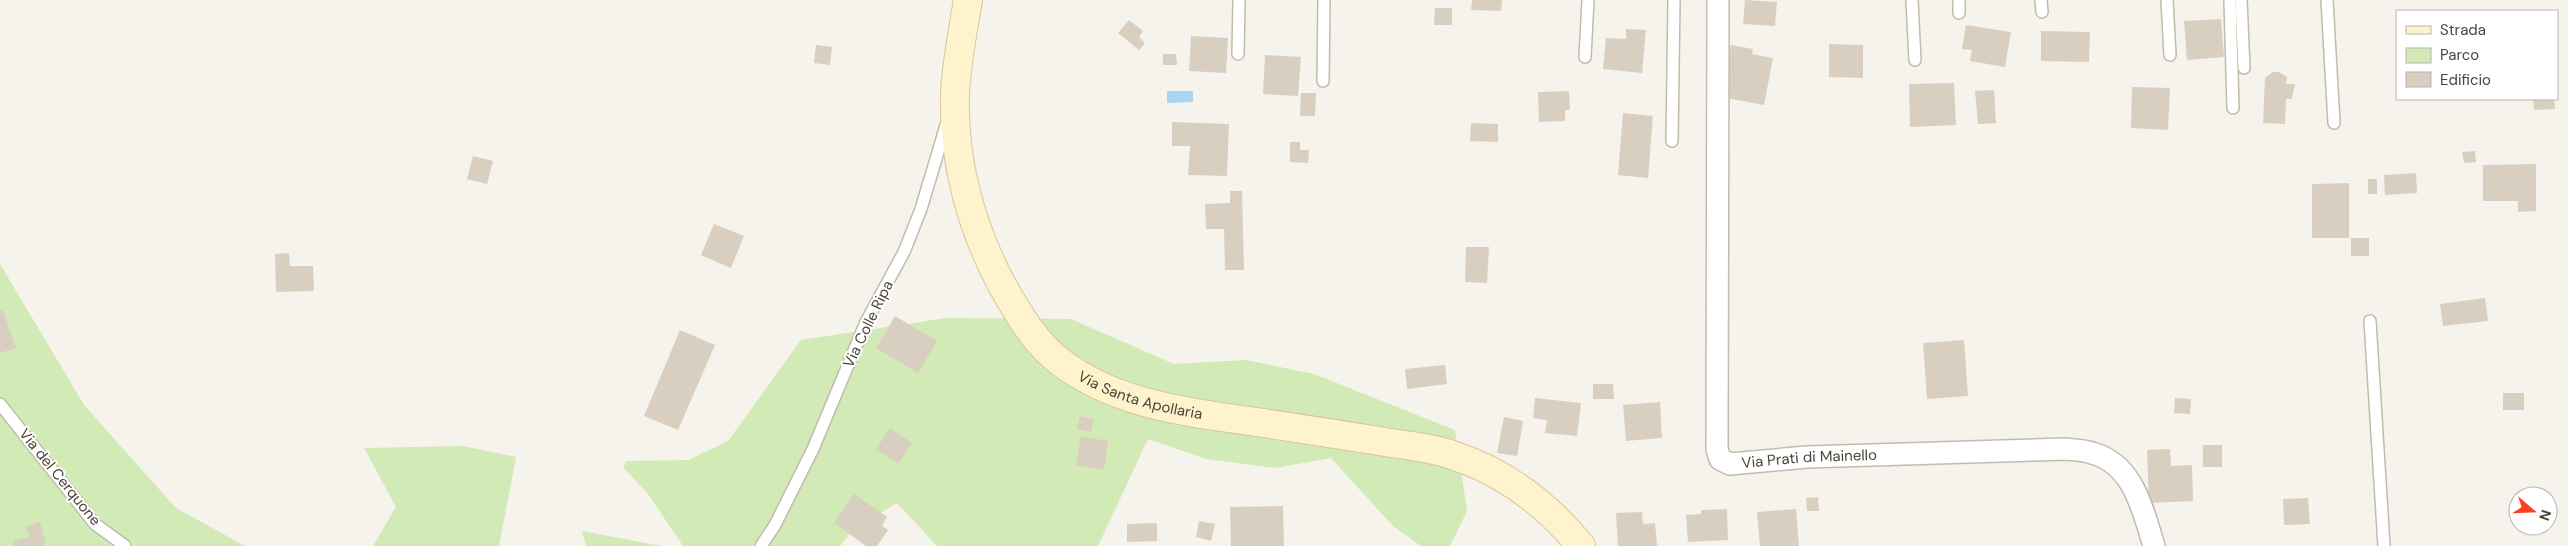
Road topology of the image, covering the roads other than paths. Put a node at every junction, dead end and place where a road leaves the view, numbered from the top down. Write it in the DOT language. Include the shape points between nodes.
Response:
graph roads {
  1 [pos="968,0"];
  2 [pos="1239,0"];
  3 [pos="1324,0"];
  4 [pos="1588,0"];
  5 [pos="1674,0"];
  6 [pos="1718,0"];
  7 [pos="1912,0"];
  8 [pos="1958,0"];
  9 [pos="2041,0"];
  10 [pos="2167,0"];
  11 [pos="2230,0"];
  12 [pos="2241,0"];
  13 [pos="2327,0"];
  14 [pos="2042,12"];
  15 [pos="1959,13"];
  16 [pos="1238,54"];
  17 [pos="2170,55"];
  18 [pos="1585,57"];
  19 [pos="1915,60"];
  20 [pos="2244,68"];
  21 [pos="1323,81"];
  22 [pos="955,94"];
  23 [pos="2233,108"];
  24 [pos="2334,123"];
  25 [pos="1672,141"];
  26 [pos="2370,321"];
  27 [pos="0,404"];
  28 [pos="125,546"];
  29 [pos="761,546"];
  30 [pos="1581,546"];
  31 [pos="2154,546"];
  32 [pos="2384,546"];
  1 -- 22 [label="street, Via Santa Apollaria"];
  2 -- 16 [label="lane"];
  3 -- 21 [label="lane"];
  4 -- 18 [label="lane"];
  5 -- 25 [label="lane"];
  6 -- 31 [label="street, Via Prati di Mainello" via="1717,449 1720,459 1730,464 1807,456 2091,452 2113,463 2131,482"];
  7 -- 19 [label="lane"];
  8 -- 15 [label="lane"];
  9 -- 14 [label="lane"];
  10 -- 17 [label="lane"];
  11 -- 23 [label="lane"];
  12 -- 20 [label="lane"];
  13 -- 24 [label="lane"];
  22 -- 29 [label="lane, Via Colle Ripa" via="921,210 904,252 866,322 813,449"];
  22 -- 30 [label="street, Via Santa Apollaria" via="956,141 961,170 985,250 1026,324 1063,364 1112,391 1146,403 1458,456 1497,474 1529,495 1560,520"];
  26 -- 32 [label="lane"];
  27 -- 28 [label="lane, Via del Cerquone" via="95,524"];
}
